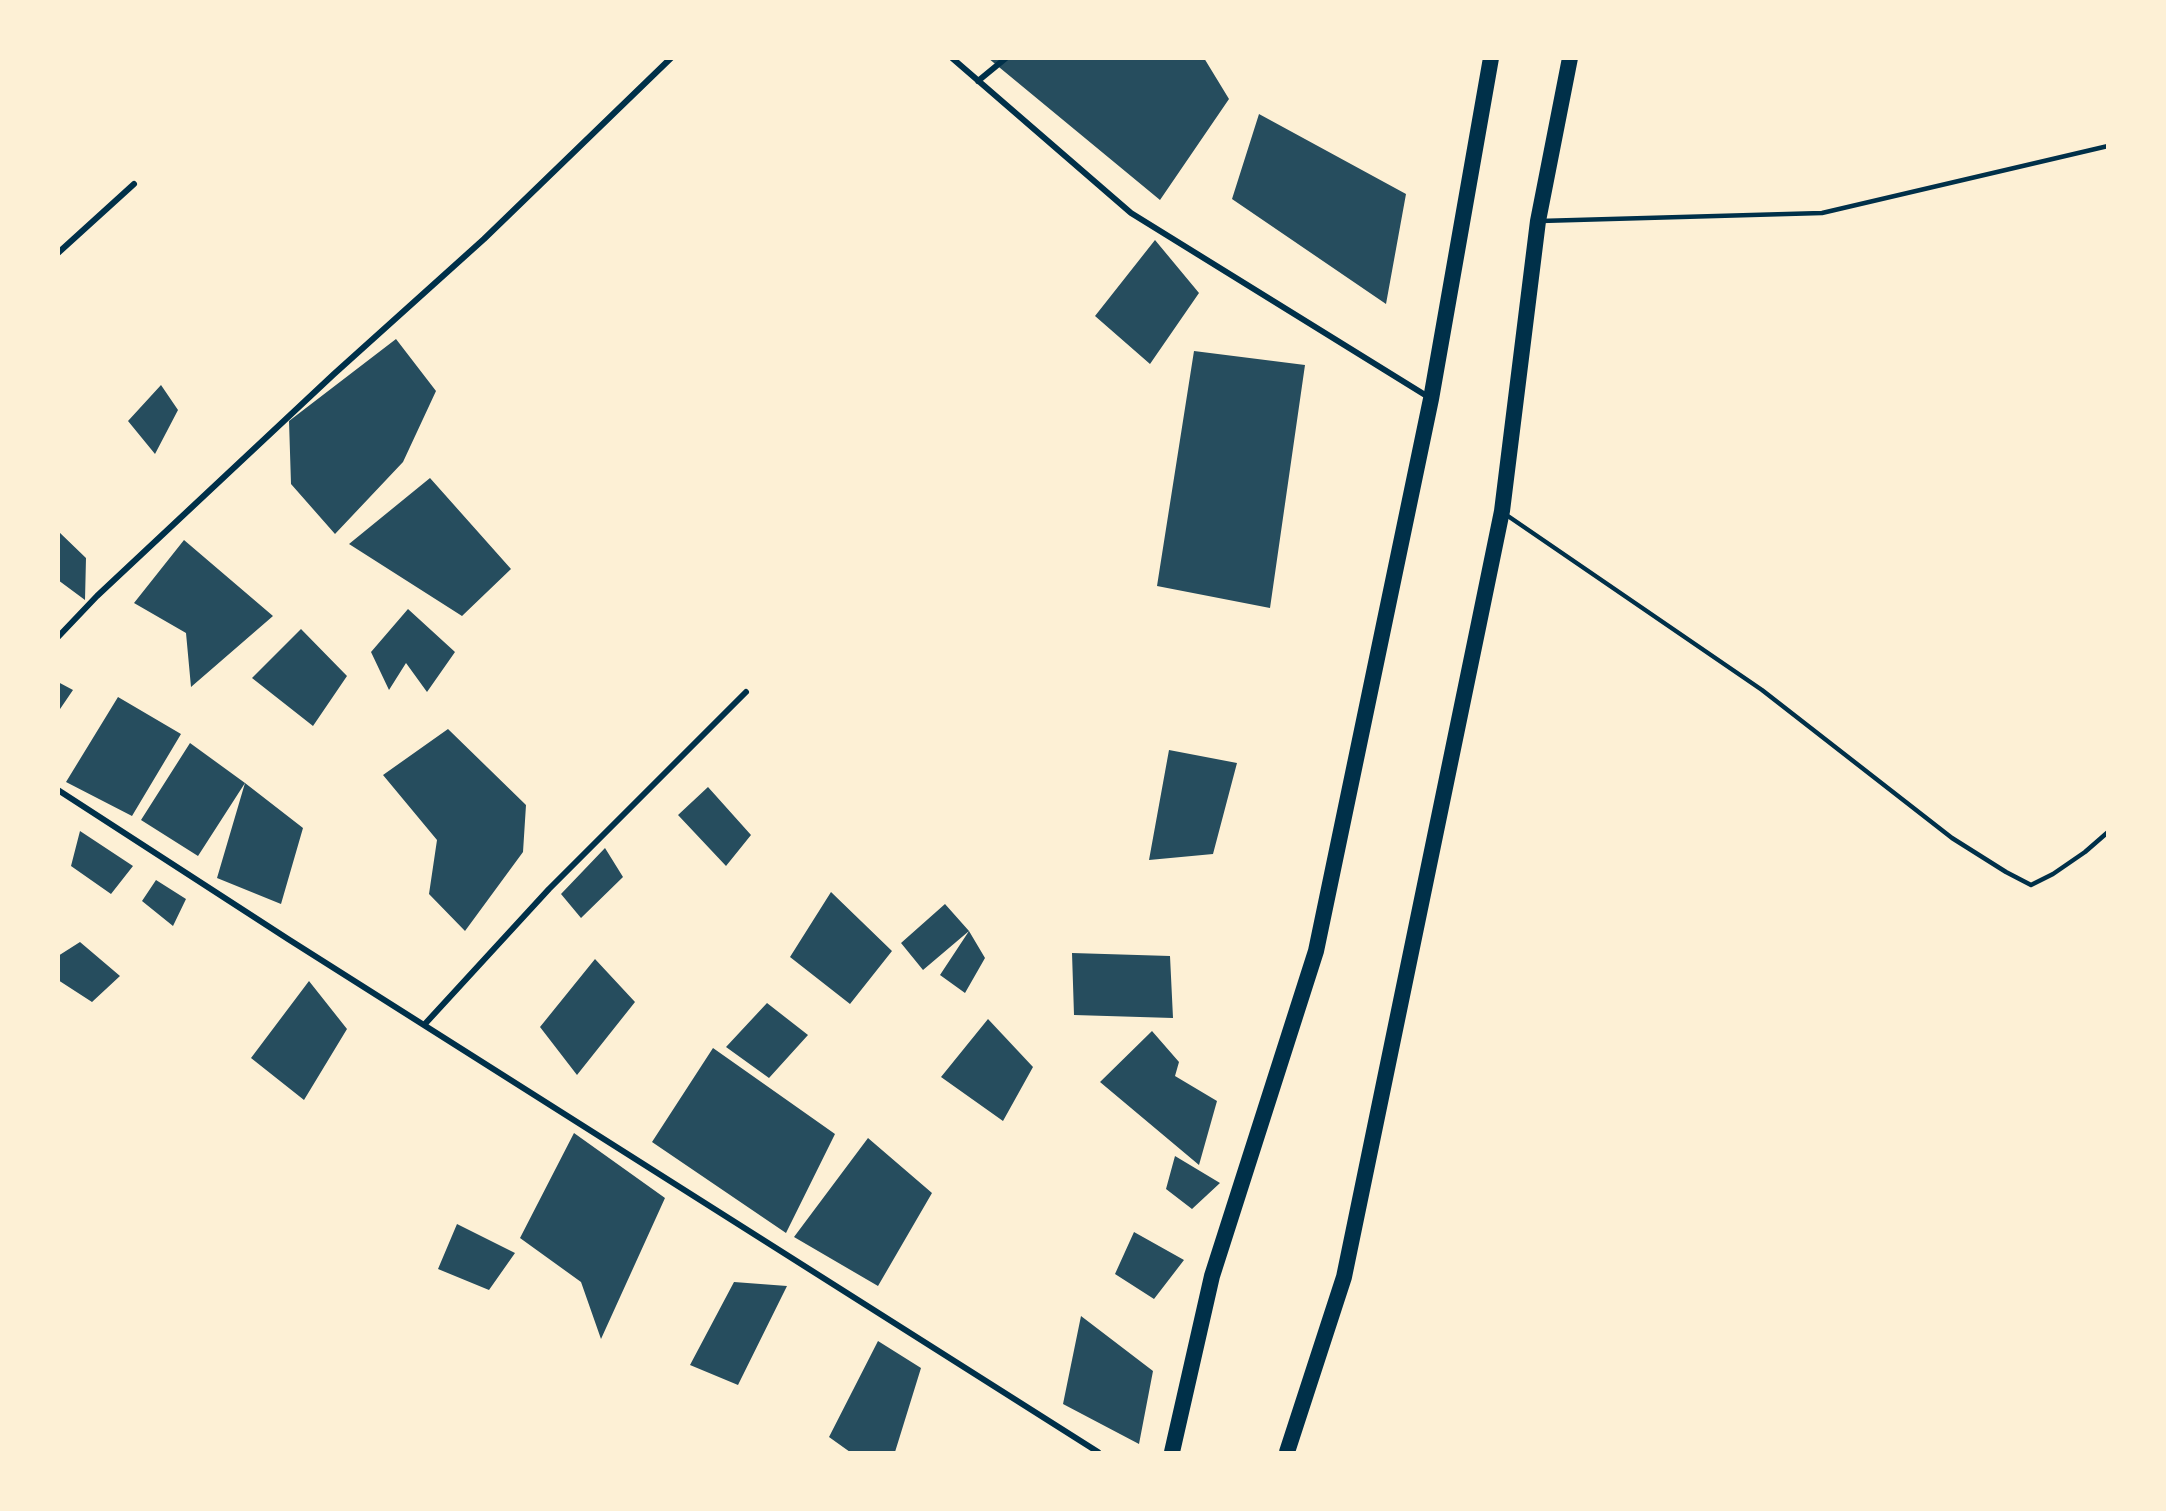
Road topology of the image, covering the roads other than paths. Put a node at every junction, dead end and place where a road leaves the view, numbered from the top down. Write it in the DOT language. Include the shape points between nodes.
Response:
graph roads {
  1 [pos="670,58"];
  2 [pos="952,58"];
  3 [pos="1006,58"];
  4 [pos="1491,58"];
  5 [pos="1570,58"];
  6 [pos="978,81"];
  7 [pos="2108,146"];
  8 [pos="134,184"];
  9 [pos="1538,221"];
  10 [pos="58,253"];
  11 [pos="1431,399"];
  12 [pos="1502,511"];
  13 [pos="58,637"];
  14 [pos="746,692"];
  15 [pos="58,790"];
  16 [pos="2108,832"];
  17 [pos="424,1025"];
  18 [pos="1098,1452"];
  19 [pos="1172,1452"];
  20 [pos="1287,1452"];
  1 -- 13 [label="street" via="484,239 334,374"];
  2 -- 6 [label="street"];
  3 -- 6 [label="street"];
  4 -- 11 [label="highway"];
  5 -- 9 [label="highway"];
  6 -- 11 [label="street" via="1131,213"];
  7 -- 9 [label="lane" via="1822,213"];
  8 -- 10 [label="street"];
  9 -- 12 [label="highway"];
  11 -- 19 [label="highway" via="1316,951 1212,1276"];
  12 -- 16 [label="lane" via="1762,690 1952,838 2006,872 2031,885 2085,852"];
  12 -- 20 [label="highway" via="1344,1277"];
  14 -- 17 [label="street" via="549,889"];
  15 -- 17 [label="street"];
  17 -- 18 [label="street"];
}
